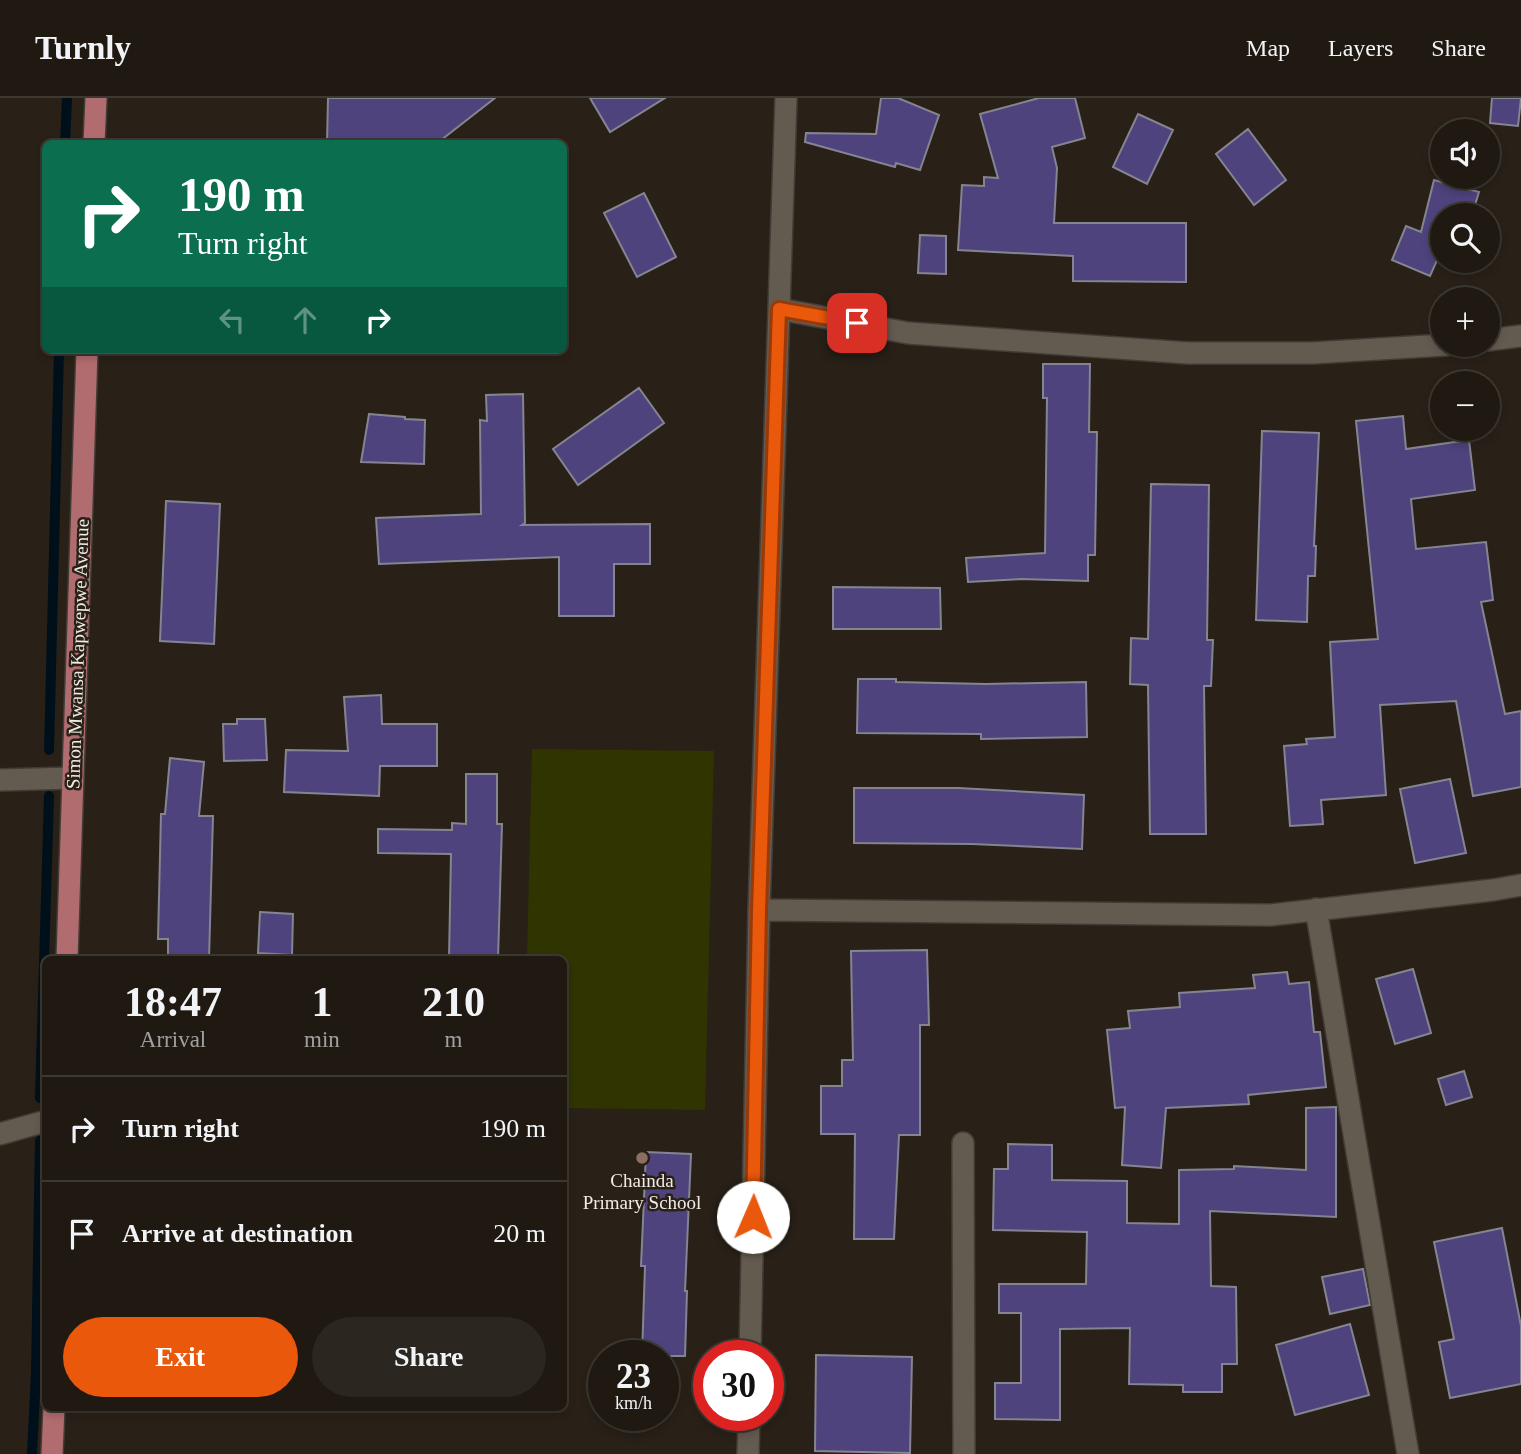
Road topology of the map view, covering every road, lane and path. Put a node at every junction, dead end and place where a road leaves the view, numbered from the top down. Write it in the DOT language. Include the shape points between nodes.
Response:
graph roads {
  1 [pos="96,98"];
  2 [pos="786,98"];
  3 [pos="94,140"];
  4 [pos="779,309"];
  5 [pos="1521,337"];
  6 [pos="1500,339"];
  7 [pos="1430,346"];
  8 [pos="87,354"];
  9 [pos="72,778"];
  10 [pos="0,780"];
  11 [pos="1521,885"];
  12 [pos="1316,909"];
  13 [pos="759,910"];
  14 [pos="67,956"];
  15 [pos="42,1122"];
  16 [pos="0,1134"];
  17 [pos="963,1143"];
  18 [pos="750,1340"];
  19 [pos="54,1411"];
  20 [pos="749,1431"];
  21 [pos="52,1454"];
  22 [pos="748,1454"];
  23 [pos="964,1454"];
  24 [pos="1408,1454"];
  1 -- 3 [label="main road"];
  2 -- 4 [label="street"];
  4 -- 7 [label="street" via="908,333 1188,353 1312,354"];
  4 -- 13 [label="street"];
  5 -- 6 [label="street"];
  8 -- 9 [label="main road, Simon Mwansa Kapwepwe Avenue"];
  9 -- 10 [label="street"];
  9 -- 14 [label="main road, Simon Mwansa Kapwepwe Avenue"];
  11 -- 12 [label="street"];
  12 -- 13 [label="street" via="1270,915"];
  12 -- 24 [label="street"];
  13 -- 18 [label="street"];
  15 -- 16 [label="street"];
  17 -- 23 [label="street"];
  19 -- 21 [label="main road"];
  20 -- 22 [label="street"];
}
